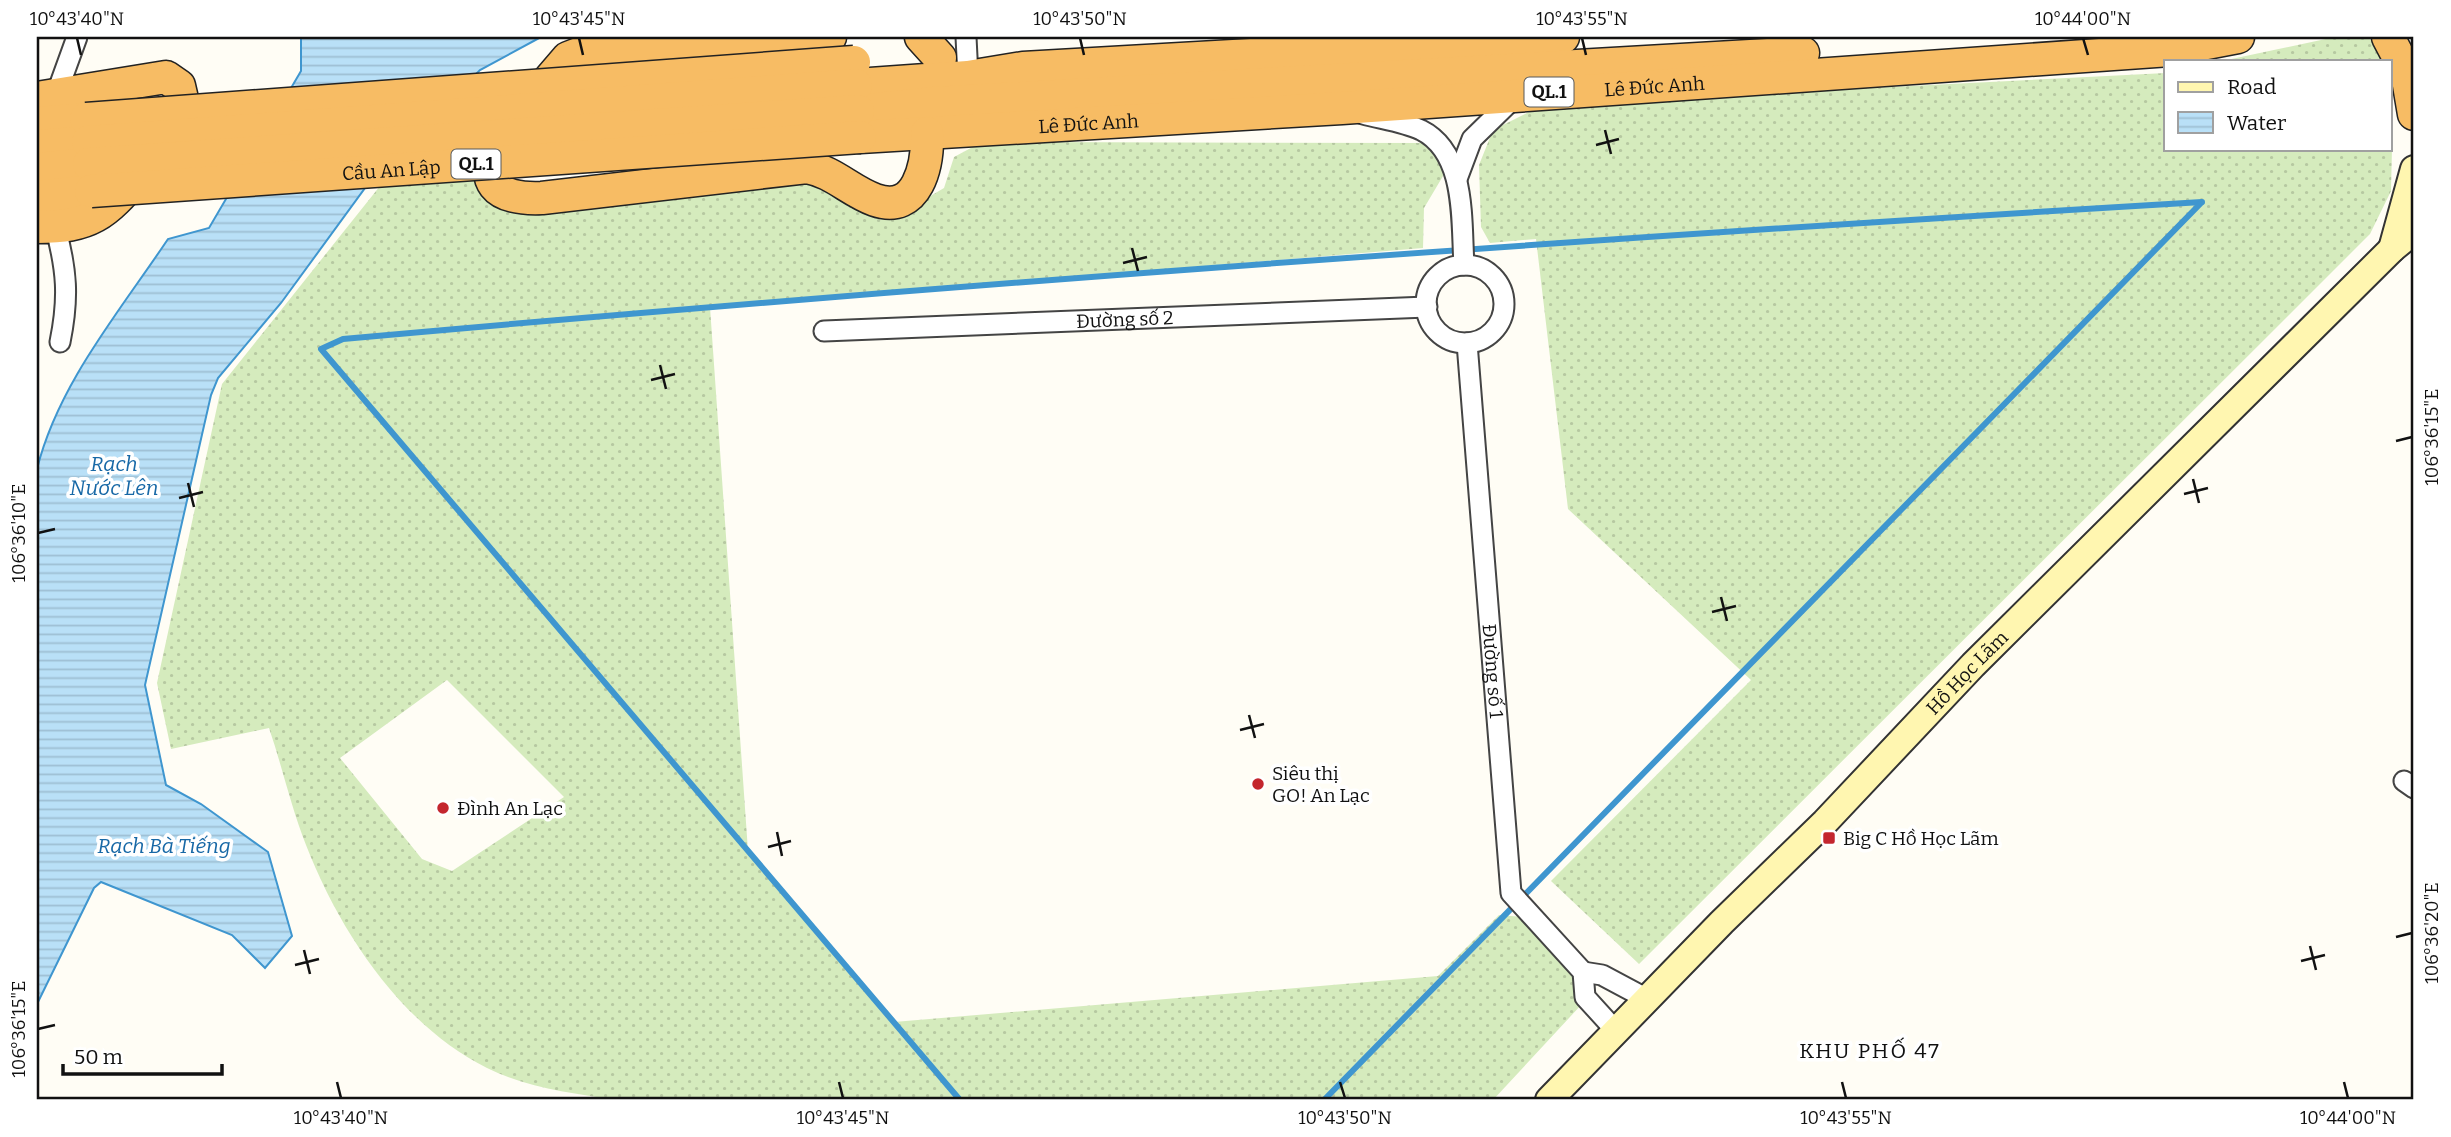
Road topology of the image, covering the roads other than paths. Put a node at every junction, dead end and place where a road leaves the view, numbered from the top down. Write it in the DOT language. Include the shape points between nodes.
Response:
graph roads {
  1 [pos="77,37"];
  2 [pos="830,37"];
  3 [pos="1360,37"];
  4 [pos="1563,37"];
  5 [pos="2082,37"];
  6 [pos="2238,37"];
  7 [pos="2388,37"];
  8 [pos="1316,50"];
  9 [pos="949,54"];
  10 [pos="1518,94"];
  11 [pos="46,97"];
  12 [pos="857,99"];
  13 [pos="1342,108"];
  14 [pos="2414,114"];
  15 [pos="37,123"];
  16 [pos="927,133"];
  17 [pos="37,146"];
  18 [pos="88,154"];
  19 [pos="37,169"];
  20 [pos="2414,169"];
  21 [pos="1457,179"];
  22 [pos="37,197"];
  23 [pos="46,227"];
  24 [pos="2414,231"];
  25 [pos="2392,249"];
  26 [pos="1464,265"];
  27 [pos="1427,307"];
  28 [pos="824,331"];
  29 [pos="60,342"];
  30 [pos="1467,343"];
  31 [pos="1583,972"];
  32 [pos="1647,999"];
  33 [pos="1616,1031"];
  34 [pos="1549,1100"];
  1 -- 11 [label="street"];
  2 -- 16 [label="highway" via="808,44 595,50 568,58 513,122 491,158 493,182 502,193 527,198 807,167 834,175 873,200 898,202 911,196 919,185"];
  3 -- 8 [label="highway, QL.1"];
  4 -- 8 [label="highway, QL.1"];
  5 -- 12 [label="highway, Lê Đức Anh / QL.1" via="933,103"];
  6 -- 10 [label="highway, Lê Đức Anh / QL.1" via="2157,51"];
  7 -- 14 [label="highway" via="2407,73"];
  8 -- 9 [label="highway, QL.1" via="1024,68"];
  9 -- 12 [label="highway, QL.1"];
  10 -- 13 [label="highway, Lê Đức Anh / QL.1"];
  10 -- 21 [label="street" via="1472,139"];
  11 -- 23 [label="highway" via="166,77 179,86 182,99 161,142 111,206 89,221"];
  12 -- 16 [label="highway, Lê Đức Anh / QL.1"];
  12 -- 18 [label="highway, Cầu An Lập / QL.1, bridge"];
  12 -- 18 [label="highway, QL.1, bridge"];
  13 -- 16 [label="highway, Lê Đức Anh / QL.1"];
  13 -- 21 [label="street" via="1420,130 1438,142"];
  15 -- 18 [label="highway, QL.1"];
  17 -- 18 [label="highway, QL.1"];
  18 -- 19 [label="highway, QL.1"];
  18 -- 22 [label="highway, QL.1"];
  20 -- 25 [label="main road, Hồ Học Lãm"];
  21 -- 26 [label="street"];
  23 -- 29 [label="street" via="66,280"];
  24 -- 25 [label="main road, Hồ Học Lãm"];
  25 -- 32 [label="main road, Hồ Học Lãm" via="1973,665 1825,822"];
  26 -- 27 [label="street" via="1452,267 1433,283"];
  26 -- 30 [label="street" via="1489,273 1504,296 1500,322 1481,340"];
  27 -- 28 [label="street, Đường số 2"];
  27 -- 30 [label="street" via="1429,318 1444,337"];
  30 -- 31 [label="street, Đường số 1" via="1511,893"];
  31 -- 32 [label="street" via="1602,975"];
  31 -- 33 [label="street, Đường số 1" via="1586,997"];
  32 -- 33 [label="main road, Hồ Học Lãm"];
  33 -- 34 [label="main road, Hồ Học Lãm"];
}
